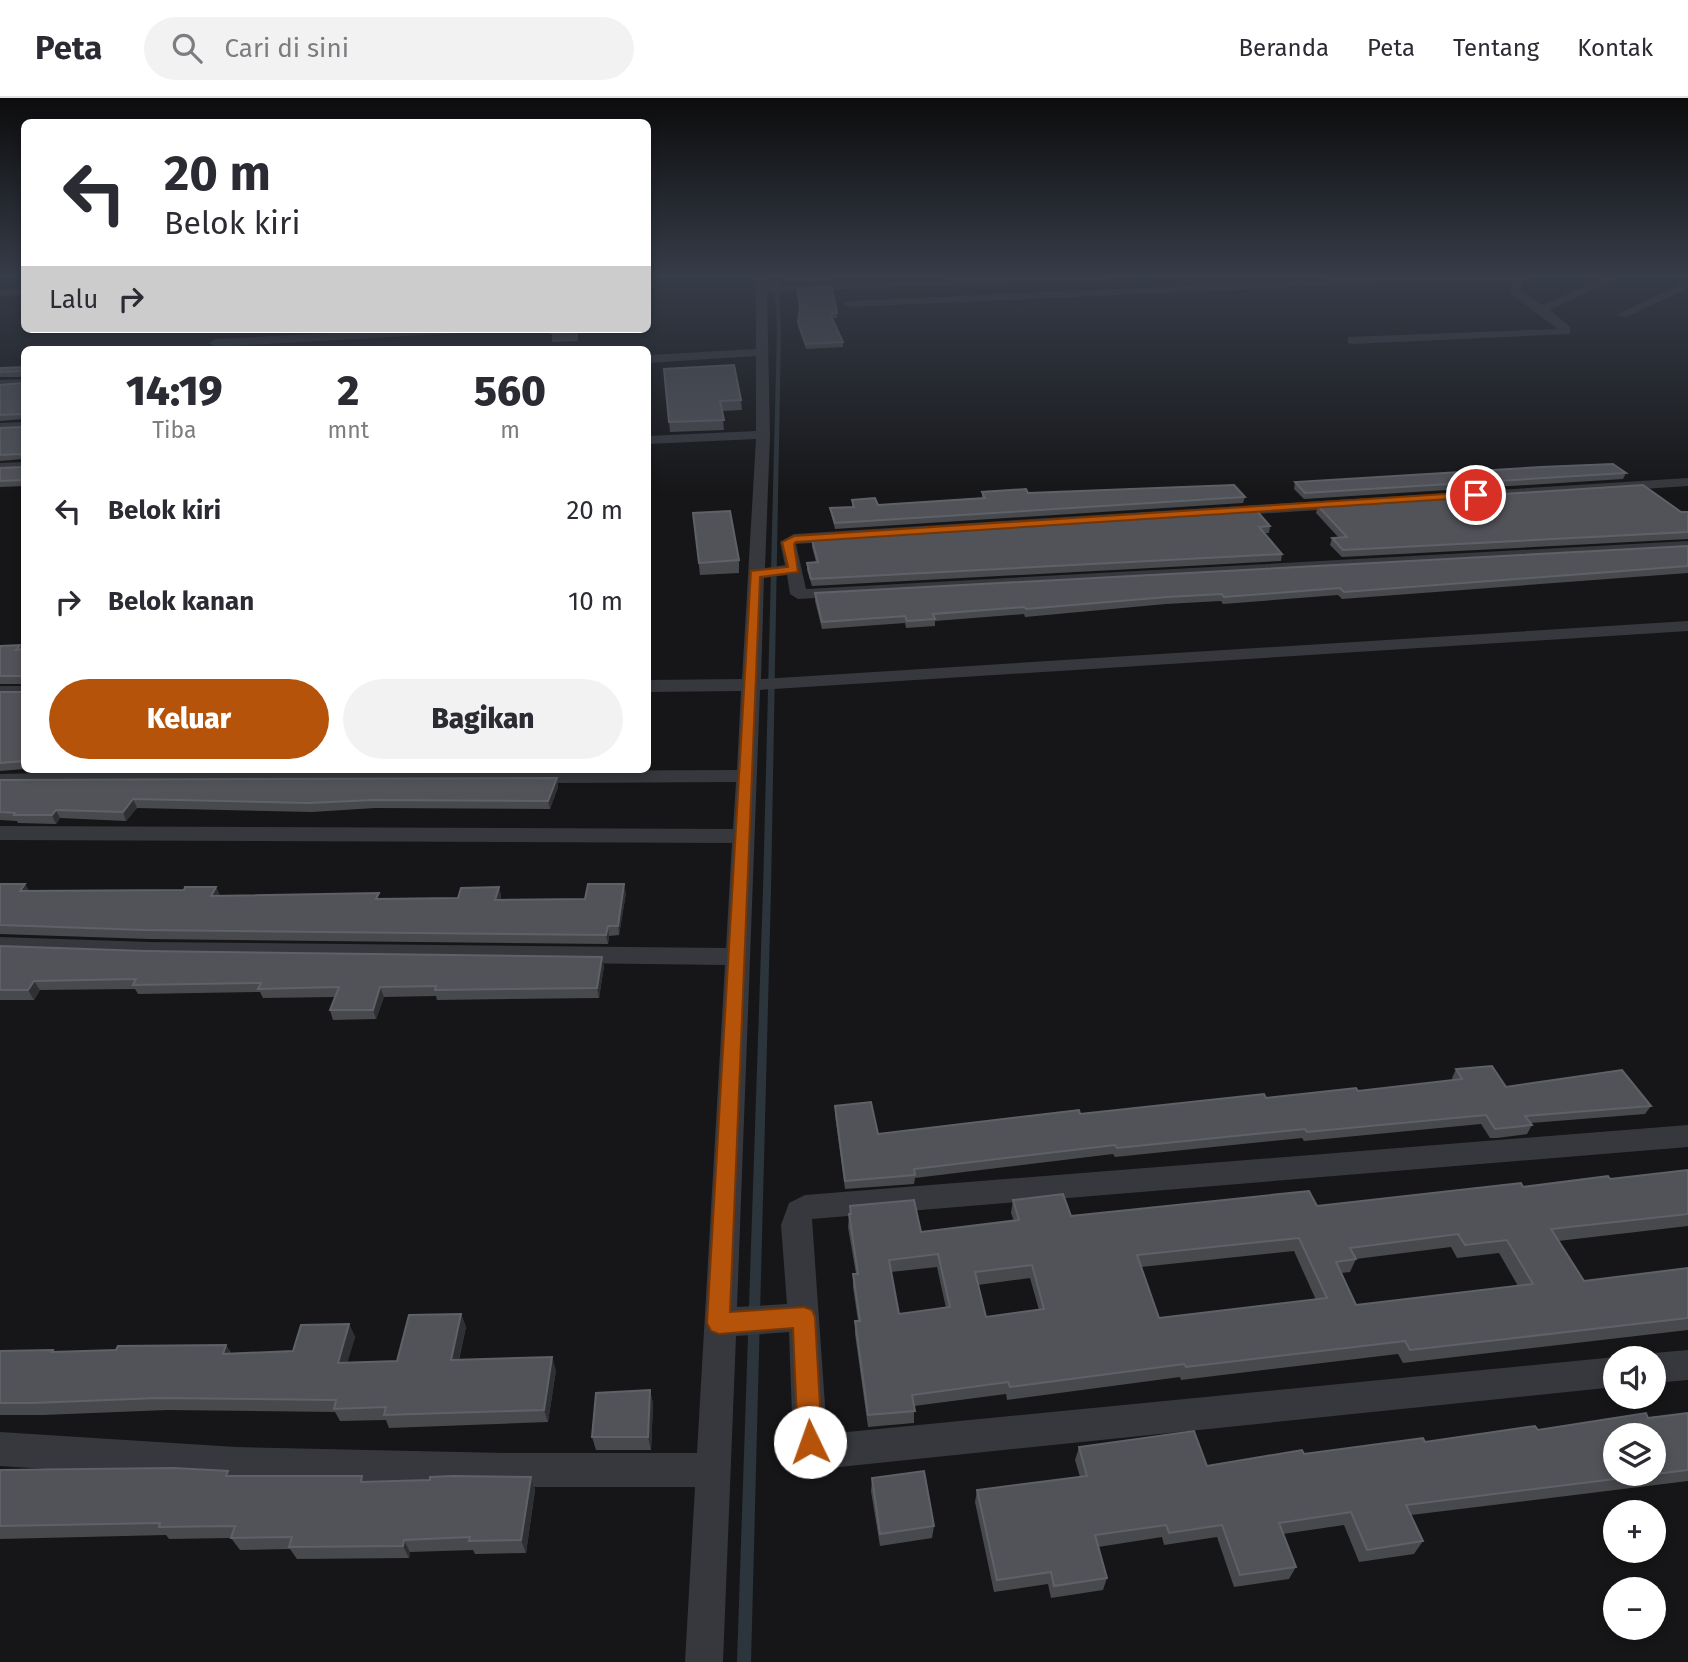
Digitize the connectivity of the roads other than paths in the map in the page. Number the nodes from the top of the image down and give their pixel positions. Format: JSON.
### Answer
{"nodes":[{"id":1,"x":762,"y":348,"type":"edge"},
{"id":2,"x":762,"y":352,"type":"junction"},
{"id":3,"x":651,"y":359,"type":"edge"},
{"id":4,"x":21,"y":383,"type":"edge"},
{"id":5,"x":0,"y":384,"type":"edge"},
{"id":6,"x":21,"y":426,"type":"edge"},
{"id":7,"x":0,"y":427,"type":"edge"},
{"id":8,"x":763,"y":435,"type":"junction"},
{"id":9,"x":651,"y":440,"type":"edge"},
{"id":10,"x":21,"y":466,"type":"edge"},
{"id":11,"x":0,"y":467,"type":"edge"},
{"id":12,"x":1688,"y":482,"type":"edge"},
{"id":13,"x":1688,"y":546,"type":"edge"},
{"id":14,"x":789,"y":570,"type":"junction"},
{"id":15,"x":760,"y":574,"type":"junction"},
{"id":16,"x":1688,"y":626,"type":"edge"},
{"id":17,"x":651,"y":685,"type":"edge"},
{"id":18,"x":749,"y":685,"type":"junction"},
{"id":19,"x":0,"y":692,"type":"edge"},
{"id":20,"x":21,"y":692,"type":"edge"},
{"id":21,"x":50,"y":775,"type":"edge"},
{"id":22,"x":745,"y":776,"type":"junction"},
{"id":23,"x":0,"y":780,"type":"edge"},
{"id":24,"x":0,"y":833,"type":"edge"},
{"id":25,"x":743,"y":836,"type":"junction"},
{"id":26,"x":0,"y":944,"type":"edge"},
{"id":27,"x":737,"y":957,"type":"junction"},
{"id":28,"x":1688,"y":1136,"type":"edge"},
{"id":29,"x":796,"y":1318,"type":"junction"},
{"id":30,"x":728,"y":1323,"type":"junction"},
{"id":31,"x":1688,"y":1365,"type":"edge"},
{"id":32,"x":1666,"y":1367,"type":"edge"},
{"id":33,"x":1603,"y":1373,"type":"edge"},
{"id":34,"x":0,"y":1449,"type":"edge"},
{"id":35,"x":715,"y":1470,"type":"junction"},
{"id":36,"x":704,"y":1662,"type":"edge"}],
"edges":[{"from":1,"to":2,"type":"street"},
{"from":2,"to":3,"type":"street"},
{"from":2,"to":8,"type":"street"},
{"from":4,"to":5,"type":"street"},
{"from":6,"to":7,"type":"street"},
{"from":8,"to":9,"type":"street"},
{"from":8,"to":15,"type":"street"},
{"from":10,"to":11,"type":"street"},
{"from":12,"to":14,"type":"street"},
{"from":13,"to":14,"type":"street"},
{"from":14,"to":15,"type":"street"},
{"from":15,"to":18,"type":"street"},
{"from":16,"to":18,"type":"street"},
{"from":17,"to":18,"type":"street"},
{"from":18,"to":22,"type":"street"},
{"from":19,"to":20,"type":"street"},
{"from":21,"to":22,"type":"street"},
{"from":21,"to":23,"type":"street"},
{"from":22,"to":25,"type":"street"},
{"from":24,"to":25,"type":"street"},
{"from":25,"to":27,"type":"street"},
{"from":26,"to":27,"type":"street"},
{"from":27,"to":30,"type":"street"},
{"from":28,"to":29,"type":"street"},
{"from":29,"to":30,"type":"street"},
{"from":29,"to":33,"type":"street"},
{"from":30,"to":35,"type":"street"},
{"from":31,"to":32,"type":"street"},
{"from":34,"to":35,"type":"street"},
{"from":35,"to":36,"type":"street"}]}
